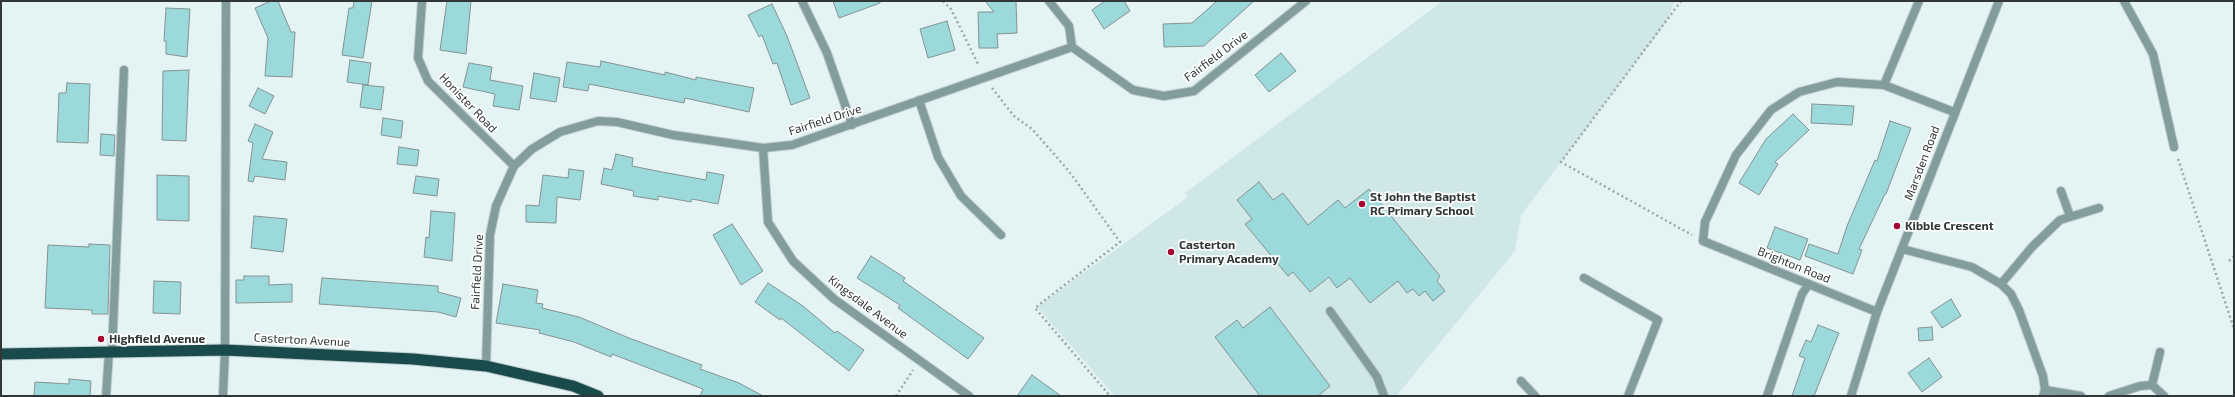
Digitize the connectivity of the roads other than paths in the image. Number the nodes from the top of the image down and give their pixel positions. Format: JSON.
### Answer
{"nodes":[{"id":1,"x":226,"y":1,"type":"edge"},
{"id":2,"x":422,"y":1,"type":"edge"},
{"id":3,"x":802,"y":1,"type":"edge"},
{"id":4,"x":1049,"y":1,"type":"edge"},
{"id":5,"x":1306,"y":1,"type":"edge"},
{"id":6,"x":1918,"y":1,"type":"edge"},
{"id":7,"x":2124,"y":1,"type":"edge"},
{"id":8,"x":1998,"y":5,"type":"edge"},
{"id":9,"x":1072,"y":47,"type":"junction"},
{"id":10,"x":124,"y":70,"type":"dead end"},
{"id":11,"x":1884,"y":86,"type":"junction"},
{"id":12,"x":919,"y":100,"type":"junction"},
{"id":13,"x":1954,"y":112,"type":"junction"},
{"id":14,"x":852,"y":125,"type":"junction"},
{"id":15,"x":2174,"y":147,"type":"road end"},
{"id":16,"x":763,"y":148,"type":"junction"},
{"id":17,"x":514,"y":166,"type":"junction"},
{"id":18,"x":2061,"y":190,"type":"dead end"},
{"id":19,"x":2099,"y":208,"type":"dead end"},
{"id":20,"x":2070,"y":216,"type":"junction"},
{"id":21,"x":1001,"y":235,"type":"dead end"},
{"id":22,"x":1902,"y":249,"type":"junction"},
{"id":23,"x":1584,"y":278,"type":"dead end"},
{"id":24,"x":1809,"y":284,"type":"junction"},
{"id":25,"x":2001,"y":284,"type":"junction"},
{"id":26,"x":1330,"y":311,"type":"dead end"},
{"id":27,"x":1877,"y":312,"type":"junction"},
{"id":28,"x":225,"y":350,"type":"junction"},
{"id":29,"x":111,"y":352,"type":"junction"},
{"id":30,"x":2160,"y":352,"type":"dead end"},
{"id":31,"x":1,"y":354,"type":"edge"},
{"id":32,"x":486,"y":366,"type":"junction"},
{"id":33,"x":1521,"y":381,"type":"dead end"},
{"id":34,"x":2152,"y":385,"type":"junction"},
{"id":35,"x":2044,"y":393,"type":"edge"},
{"id":36,"x":106,"y":396,"type":"edge"},
{"id":37,"x":223,"y":396,"type":"edge"},
{"id":38,"x":598,"y":396,"type":"edge"},
{"id":39,"x":969,"y":396,"type":"edge"},
{"id":40,"x":1384,"y":396,"type":"edge"},
{"id":41,"x":1535,"y":396,"type":"edge"},
{"id":42,"x":1628,"y":396,"type":"edge"},
{"id":43,"x":1767,"y":396,"type":"edge"},
{"id":44,"x":1851,"y":396,"type":"edge"},
{"id":45,"x":2081,"y":396,"type":"edge"},
{"id":46,"x":2109,"y":396,"type":"edge"},
{"id":47,"x":2164,"y":396,"type":"edge"}],
"edges":[{"from":1,"to":28,"type":"street"},
{"from":2,"to":17,"type":"street","name":"Honister Road"},
{"from":3,"to":14,"type":"street"},
{"from":4,"to":9,"type":"street"},
{"from":5,"to":9,"type":"street","name":"Fairfield Drive"},
{"from":6,"to":11,"type":"street"},
{"from":7,"to":15,"type":"street"},
{"from":8,"to":13,"type":"street","name":"Marsden Road"},
{"from":9,"to":12,"type":"street","name":"Fairfield Drive"},
{"from":10,"to":29,"type":"street"},
{"from":11,"to":13,"type":"street"},
{"from":11,"to":24,"type":"street","name":"Brighton Road"},
{"from":12,"to":14,"type":"street","name":"Fairfield Drive"},
{"from":12,"to":21,"type":"street"},
{"from":13,"to":22,"type":"street","name":"Marsden Road"},
{"from":14,"to":16,"type":"street","name":"Fairfield Drive"},
{"from":16,"to":17,"type":"street","name":"Fairfield Drive"},
{"from":16,"to":39,"type":"street","name":"Kingsdale Avenue"},
{"from":17,"to":32,"type":"street","name":"Fairfield Drive"},
{"from":18,"to":20,"type":"street"},
{"from":19,"to":20,"type":"street"},
{"from":20,"to":25,"type":"street"},
{"from":22,"to":25,"type":"street"},
{"from":22,"to":27,"type":"street","name":"Marsden Road"},
{"from":23,"to":42,"type":"street"},
{"from":24,"to":27,"type":"street","name":"Brighton Road"},
{"from":24,"to":43,"type":"street"},
{"from":25,"to":35,"type":"street"},
{"from":26,"to":40,"type":"street"},
{"from":27,"to":44,"type":"street","name":"Marsden Road"},
{"from":28,"to":29,"type":"highway","name":"Casterton Avenue"},
{"from":28,"to":32,"type":"highway","name":"Casterton Avenue"},
{"from":28,"to":37,"type":"street"},
{"from":29,"to":31,"type":"highway","name":"Casterton Avenue"},
{"from":29,"to":36,"type":"street"},
{"from":30,"to":34,"type":"street"},
{"from":32,"to":38,"type":"highway","name":"Casterton Avenue"},
{"from":33,"to":41,"type":"street"},
{"from":34,"to":46,"type":"street"},
{"from":34,"to":47,"type":"street"},
{"from":35,"to":45,"type":"street"}]}
